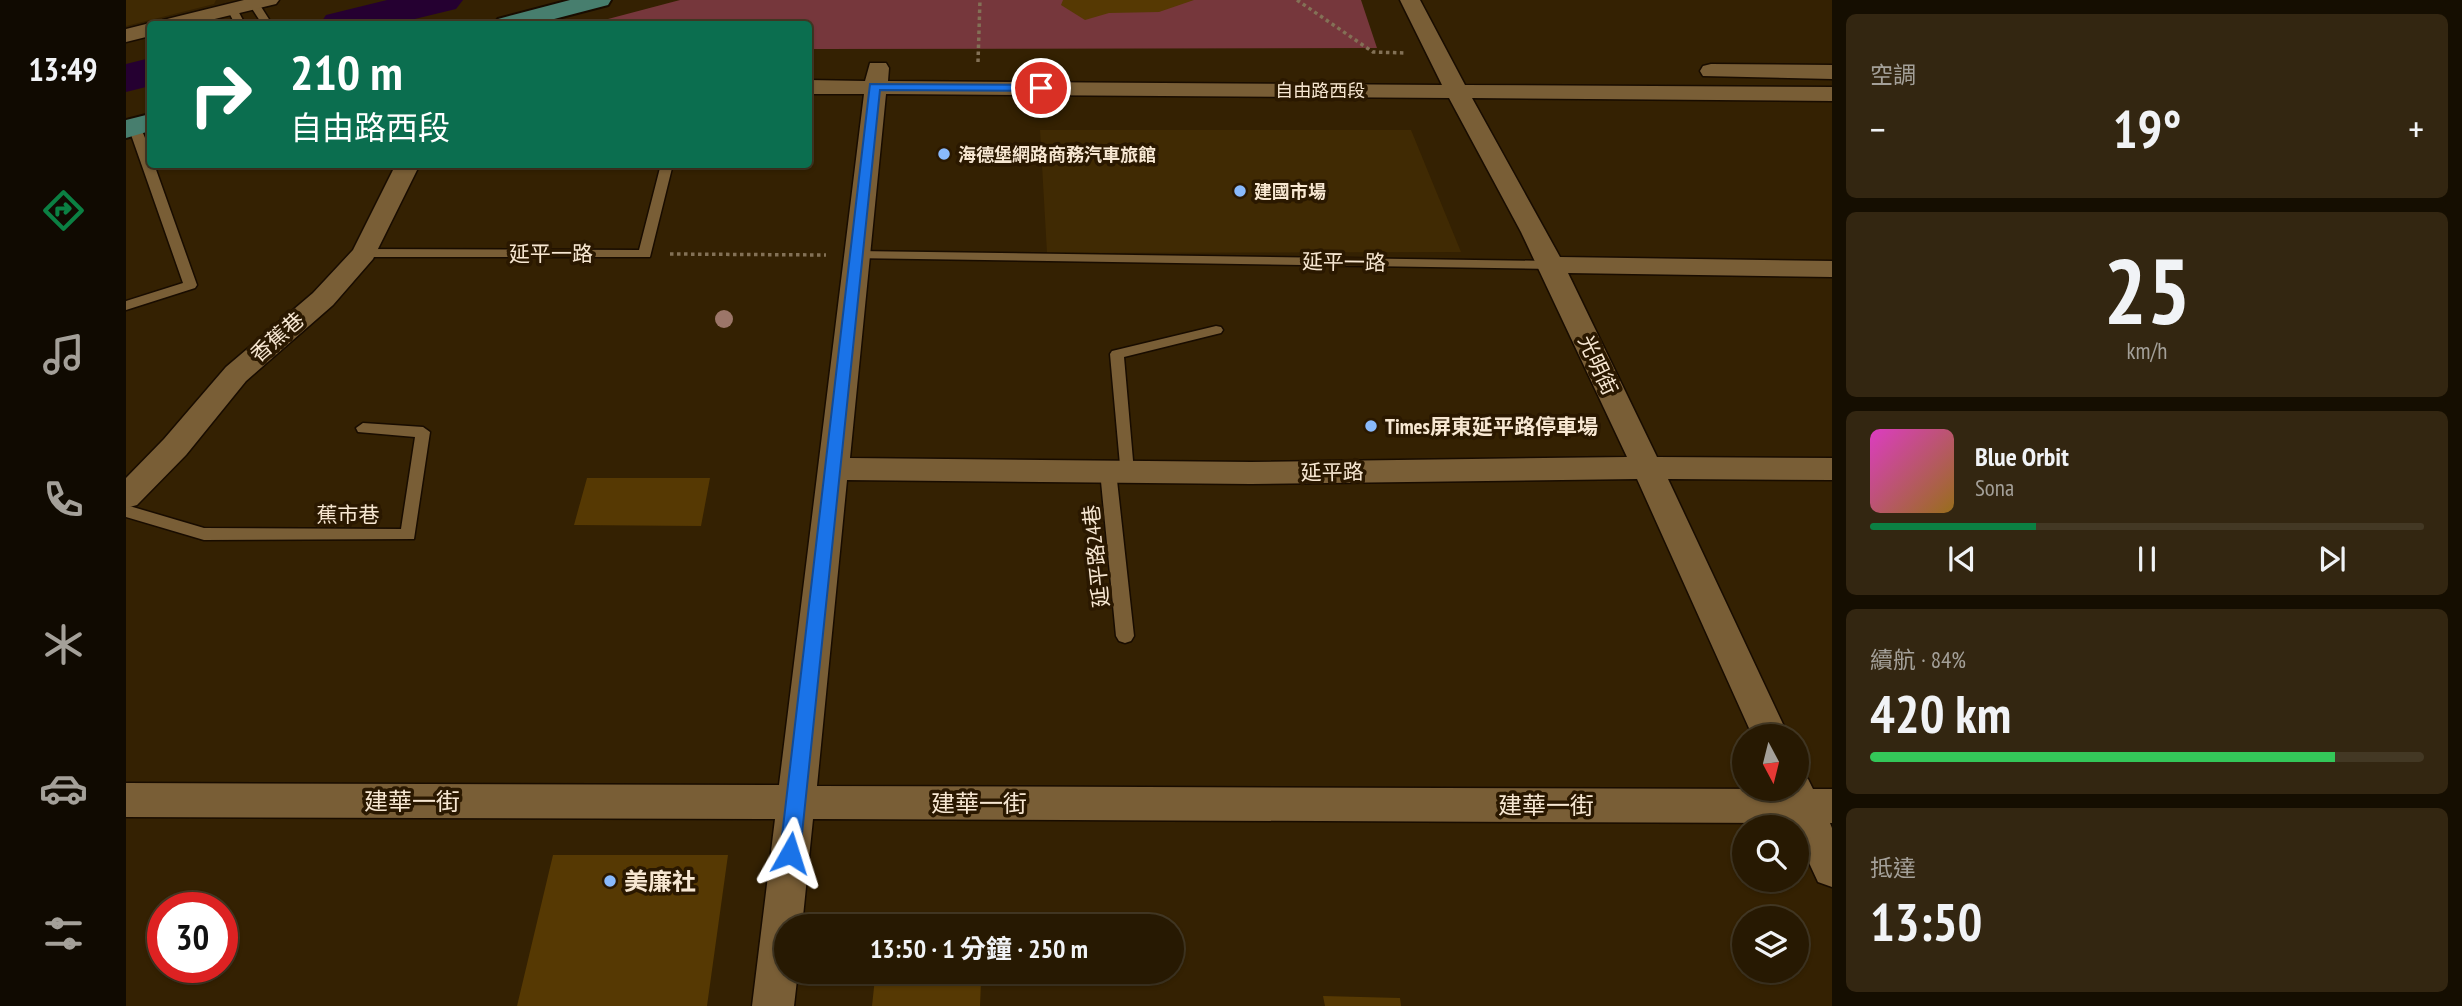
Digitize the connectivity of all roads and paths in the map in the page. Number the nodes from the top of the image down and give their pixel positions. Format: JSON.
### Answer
{"nodes":[{"id":1,"x":599,"y":0,"type":"edge"},
{"id":2,"x":980,"y":0,"type":"edge"},
{"id":3,"x":1297,"y":0,"type":"edge"},
{"id":4,"x":1410,"y":0,"type":"edge"},
{"id":5,"x":260,"y":1,"type":"edge"},
{"id":6,"x":236,"y":17,"type":"edge"},
{"id":7,"x":198,"y":21,"type":"edge"},
{"id":8,"x":266,"y":21,"type":"edge"},
{"id":9,"x":518,"y":21,"type":"edge"},
{"id":10,"x":147,"y":30,"type":"edge"},
{"id":11,"x":126,"y":36,"type":"edge"},
{"id":12,"x":978,"y":67,"type":"joint"},
{"id":13,"x":1047,"y":67,"type":"dead end"},
{"id":14,"x":1074,"y":67,"type":"dead end"},
{"id":15,"x":812,"y":68,"type":"edge"},
{"id":16,"x":1198,"y":68,"type":"dead end"},
{"id":17,"x":1266,"y":69,"type":"dead end"},
{"id":18,"x":1376,"y":69,"type":"dead end"},
{"id":19,"x":1453,"y":71,"type":"junction"},
{"id":20,"x":1694,"y":71,"type":"dead end"},
{"id":21,"x":1832,"y":72,"type":"edge"},
{"id":22,"x":876,"y":76,"type":"junction"},
{"id":23,"x":812,"y":86,"type":"edge"},
{"id":24,"x":1832,"y":94,"type":"edge"},
{"id":25,"x":137,"y":126,"type":"edge"},
{"id":26,"x":147,"y":156,"type":"edge"},
{"id":27,"x":151,"y":168,"type":"edge"},
{"id":28,"x":406,"y":168,"type":"edge"},
{"id":29,"x":666,"y":168,"type":"edge"},
{"id":30,"x":364,"y":253,"type":"junction"},
{"id":31,"x":645,"y":254,"type":"junction"},
{"id":32,"x":856,"y":255,"type":"junction"},
{"id":33,"x":1550,"y":265,"type":"junction"},
{"id":34,"x":1832,"y":269,"type":"edge"},
{"id":35,"x":126,"y":306,"type":"edge"},
{"id":36,"x":1216,"y":330,"type":"dead end"},
{"id":37,"x":363,"y":428,"type":"dead end"},
{"id":38,"x":1647,"y":468,"type":"junction"},
{"id":39,"x":832,"y":469,"type":"junction"},
{"id":40,"x":1832,"y":470,"type":"edge"},
{"id":41,"x":1117,"y":472,"type":"junction"},
{"id":42,"x":126,"y":497,"type":"edge"},
{"id":43,"x":126,"y":511,"type":"edge"},
{"id":44,"x":1125,"y":636,"type":"dead end"},
{"id":45,"x":1765,"y":724,"type":"edge"},
{"id":46,"x":126,"y":800,"type":"edge"},
{"id":47,"x":1732,"y":800,"type":"edge"},
{"id":48,"x":1810,"y":800,"type":"edge"},
{"id":49,"x":795,"y":803,"type":"junction"},
{"id":50,"x":1832,"y":870,"type":"edge"},
{"id":51,"x":773,"y":1006,"type":"edge"}],
"edges":[{"from":1,"to":9,"type":"main road"},
{"from":2,"to":12,"type":"path"},
{"from":3,"to":19,"type":"path"},
{"from":4,"to":19,"type":"street","name":"光明街"},
{"from":5,"to":6,"type":"street"},
{"from":5,"to":8,"type":"lane"},
{"from":6,"to":7,"type":"street"},
{"from":10,"to":11,"type":"street"},
{"from":12,"to":22,"type":"street","name":"自由路西段"},
{"from":13,"to":14,"type":"street"},
{"from":15,"to":22,"type":"street","name":"自由路西段"},
{"from":16,"to":17,"type":"street","name":"自由路西段"},
{"from":18,"to":19,"type":"street","name":"自由路西段"},
{"from":19,"to":22,"type":"street","name":"自由路西段"},
{"from":19,"to":24,"type":"street","name":"自由路西段"},
{"from":19,"to":33,"type":"street","name":"光明街"},
{"from":20,"to":21,"type":"street"},
{"from":22,"to":23,"type":"street","name":"自由路西段"},
{"from":22,"to":32,"type":"street"},
{"from":25,"to":26,"type":"lane"},
{"from":27,"to":35,"type":"lane"},
{"from":28,"to":30,"type":"street","name":"香蕉巷"},
{"from":29,"to":31,"type":"lane"},
{"from":30,"to":31,"type":"lane","name":"延平一路"},
{"from":30,"to":42,"type":"street","name":"香蕉巷"},
{"from":31,"to":32,"type":"path"},
{"from":32,"to":33,"type":"lane","name":"延平一路"},
{"from":32,"to":39,"type":"street"},
{"from":33,"to":34,"type":"street","name":"延平一路"},
{"from":33,"to":38,"type":"street","name":"光明街"},
{"from":36,"to":41,"type":"lane","name":"延平路24巷"},
{"from":37,"to":43,"type":"lane","name":"蕉市巷"},
{"from":38,"to":40,"type":"street","name":"延平路"},
{"from":38,"to":41,"type":"street","name":"延平路"},
{"from":38,"to":45,"type":"street","name":"光明街"},
{"from":39,"to":41,"type":"street","name":"延平路"},
{"from":39,"to":49,"type":"street"},
{"from":41,"to":44,"type":"lane","name":"延平路24巷"},
{"from":46,"to":49,"type":"street","name":"建華一街"},
{"from":47,"to":49,"type":"street","name":"建華一街"},
{"from":48,"to":50,"type":"street"},
{"from":49,"to":51,"type":"street"}]}
